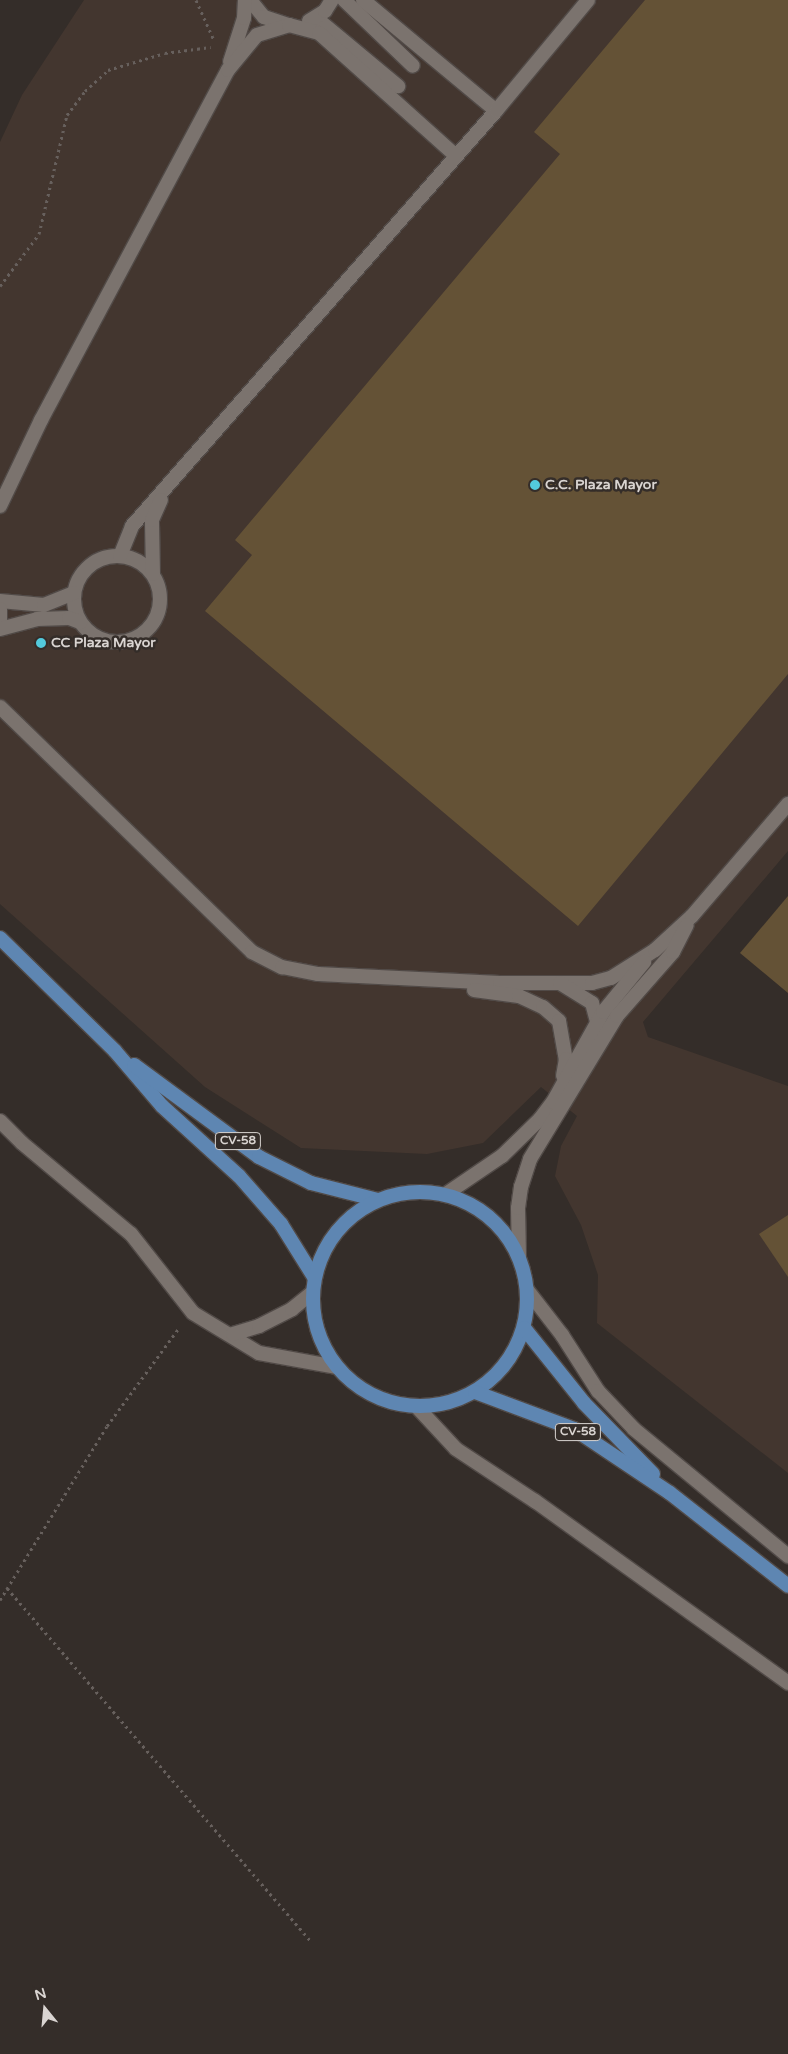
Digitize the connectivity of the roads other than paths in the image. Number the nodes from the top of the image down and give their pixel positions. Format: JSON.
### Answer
{"nodes":[{"id":1,"x":245,"y":0,"type":"edge"},
{"id":2,"x":250,"y":0,"type":"edge"},
{"id":3,"x":332,"y":0,"type":"edge"},
{"id":4,"x":344,"y":0,"type":"edge"},
{"id":5,"x":363,"y":0,"type":"edge"},
{"id":6,"x":588,"y":0,"type":"edge"},
{"id":7,"x":316,"y":18,"type":"junction"},
{"id":8,"x":289,"y":25,"type":"junction"},
{"id":9,"x":413,"y":66,"type":"dead end"},
{"id":10,"x":228,"y":70,"type":"junction"},
{"id":11,"x":398,"y":86,"type":"dead end"},
{"id":12,"x":496,"y":111,"type":"junction"},
{"id":13,"x":456,"y":156,"type":"junction"},
{"id":14,"x":22,"y":458,"type":"junction"},
{"id":15,"x":166,"y":488,"type":"junction"},
{"id":16,"x":0,"y":492,"type":"edge"},
{"id":17,"x":0,"y":506,"type":"edge"},
{"id":18,"x":120,"y":556,"type":"junction"},
{"id":19,"x":153,"y":574,"type":"junction"},
{"id":20,"x":74,"y":593,"type":"junction"},
{"id":21,"x":0,"y":601,"type":"edge"},
{"id":22,"x":0,"y":609,"type":"edge"},
{"id":23,"x":80,"y":622,"type":"junction"},
{"id":24,"x":0,"y":625,"type":"edge"},
{"id":25,"x":0,"y":629,"type":"edge"},
{"id":26,"x":0,"y":707,"type":"edge"},
{"id":27,"x":788,"y":804,"type":"edge"},
{"id":28,"x":692,"y":916,"type":"junction"},
{"id":29,"x":0,"y":938,"type":"edge"},
{"id":30,"x":654,"y":950,"type":"junction"},
{"id":31,"x":427,"y":982,"type":"junction"},
{"id":32,"x":559,"y":983,"type":"junction"},
{"id":33,"x":597,"y":1022,"type":"junction"},
{"id":34,"x":602,"y":1041,"type":"junction"},
{"id":35,"x":115,"y":1051,"type":"junction"},
{"id":36,"x":561,"y":1084,"type":"junction"},
{"id":37,"x":0,"y":1121,"type":"edge"},
{"id":38,"x":446,"y":1194,"type":"junction"},
{"id":39,"x":378,"y":1200,"type":"junction"},
{"id":40,"x":519,"y":1256,"type":"junction"},
{"id":41,"x":314,"y":1277,"type":"junction"},
{"id":42,"x":528,"y":1291,"type":"junction"},
{"id":43,"x":312,"y":1293,"type":"junction"},
{"id":44,"x":524,"y":1328,"type":"junction"},
{"id":45,"x":233,"y":1334,"type":"junction"},
{"id":46,"x":336,"y":1367,"type":"junction"},
{"id":47,"x":475,"y":1392,"type":"junction"},
{"id":48,"x":417,"y":1407,"type":"junction"},
{"id":49,"x":670,"y":1493,"type":"junction"},
{"id":50,"x":788,"y":1556,"type":"edge"},
{"id":51,"x":788,"y":1586,"type":"edge"},
{"id":52,"x":788,"y":1683,"type":"edge"}],
"edges":[{"from":1,"to":10,"type":"street"},
{"from":2,"to":8,"type":"street"},
{"from":3,"to":7,"type":"street"},
{"from":4,"to":9,"type":"street"},
{"from":5,"to":12,"type":"street"},
{"from":6,"to":12,"type":"street"},
{"from":7,"to":8,"type":"street"},
{"from":7,"to":11,"type":"street"},
{"from":8,"to":10,"type":"street"},
{"from":8,"to":13,"type":"street"},
{"from":10,"to":14,"type":"street"},
{"from":12,"to":13,"type":"street"},
{"from":13,"to":15,"type":"street"},
{"from":14,"to":16,"type":"street"},
{"from":14,"to":17,"type":"street"},
{"from":15,"to":18,"type":"street"},
{"from":15,"to":19,"type":"street"},
{"from":18,"to":19,"type":"street"},
{"from":18,"to":20,"type":"street"},
{"from":19,"to":23,"type":"street"},
{"from":20,"to":21,"type":"street"},
{"from":20,"to":23,"type":"street"},
{"from":22,"to":24,"type":"street"},
{"from":23,"to":25,"type":"street"},
{"from":26,"to":31,"type":"street"},
{"from":27,"to":28,"type":"street"},
{"from":28,"to":30,"type":"street"},
{"from":28,"to":34,"type":"street"},
{"from":29,"to":35,"type":"main road","number":"CV-58"},
{"from":30,"to":32,"type":"street"},
{"from":30,"to":33,"type":"street"},
{"from":31,"to":32,"type":"street"},
{"from":31,"to":36,"type":"street"},
{"from":32,"to":33,"type":"street"},
{"from":33,"to":34,"type":"street"},
{"from":33,"to":36,"type":"street"},
{"from":34,"to":40,"type":"street"},
{"from":35,"to":39,"type":"main road","number":"CV-58"},
{"from":35,"to":41,"type":"main road","number":"CV-58"},
{"from":36,"to":38,"type":"street"},
{"from":37,"to":45,"type":"street"},
{"from":38,"to":39,"type":"main road","number":"CV-58"},
{"from":38,"to":40,"type":"main road","number":"CV-58"},
{"from":39,"to":41,"type":"main road","number":"CV-58"},
{"from":40,"to":42,"type":"main road","number":"CV-58"},
{"from":41,"to":43,"type":"main road","number":"CV-58"},
{"from":42,"to":44,"type":"main road","number":"CV-58"},
{"from":42,"to":50,"type":"street"},
{"from":43,"to":45,"type":"street"},
{"from":43,"to":46,"type":"main road","number":"CV-58"},
{"from":44,"to":47,"type":"main road","number":"CV-58"},
{"from":44,"to":49,"type":"main road","number":"CV-58"},
{"from":45,"to":46,"type":"street"},
{"from":46,"to":48,"type":"main road","number":"CV-58"},
{"from":47,"to":48,"type":"main road","number":"CV-58"},
{"from":47,"to":49,"type":"main road","number":"CV-58"},
{"from":48,"to":52,"type":"street"},
{"from":49,"to":51,"type":"main road","number":"CV-58"}]}
